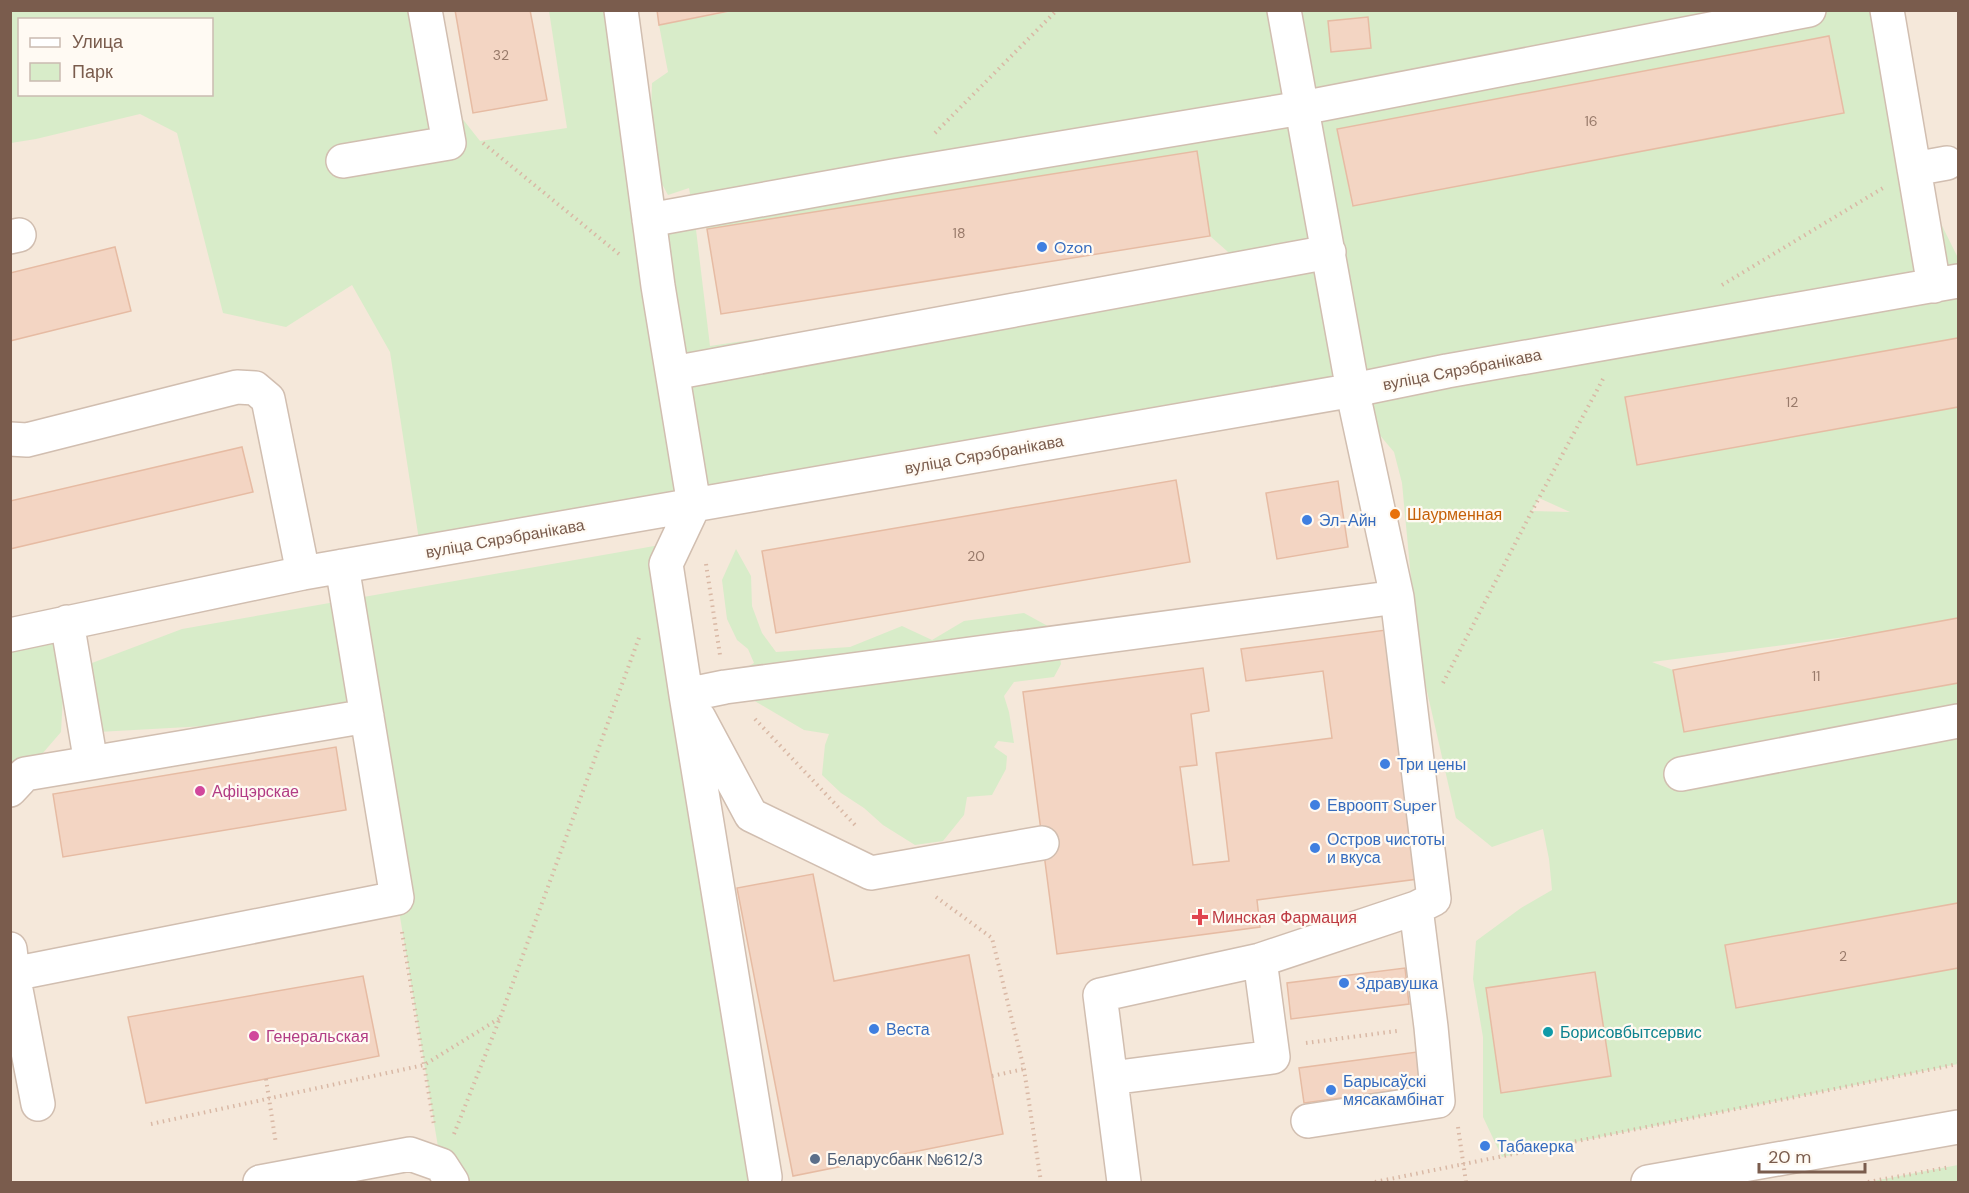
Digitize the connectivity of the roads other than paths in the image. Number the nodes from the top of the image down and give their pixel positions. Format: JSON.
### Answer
{"nodes":[{"id":1,"x":425,"y":10,"type":"edge"},
{"id":2,"x":621,"y":10,"type":"edge"},
{"id":3,"x":1284,"y":10,"type":"edge"},
{"id":4,"x":1809,"y":10,"type":"edge"},
{"id":5,"x":1887,"y":10,"type":"edge"},
{"id":6,"x":1302,"y":108,"type":"junction"},
{"id":7,"x":343,"y":161,"type":"dead end"},
{"id":8,"x":1947,"y":163,"type":"dead end"},
{"id":9,"x":1914,"y":169,"type":"junction"},
{"id":10,"x":649,"y":220,"type":"junction"},
{"id":11,"x":1329,"y":252,"type":"junction"},
{"id":12,"x":1946,"y":284,"type":"edge"},
{"id":13,"x":673,"y":374,"type":"junction"},
{"id":14,"x":1354,"y":390,"type":"junction"},
{"id":15,"x":10,"y":439,"type":"edge"},
{"id":16,"x":694,"y":505,"type":"junction"},
{"id":17,"x":342,"y":566,"type":"junction"},
{"id":18,"x":303,"y":573,"type":"junction"},
{"id":19,"x":1397,"y":597,"type":"junction"},
{"id":20,"x":67,"y":622,"type":"junction"},
{"id":21,"x":10,"y":635,"type":"edge"},
{"id":22,"x":686,"y":695,"type":"junction"},
{"id":23,"x":367,"y":716,"type":"junction"},
{"id":24,"x":1959,"y":721,"type":"edge"},
{"id":25,"x":91,"y":763,"type":"junction"},
{"id":26,"x":1681,"y":774,"type":"dead end"},
{"id":27,"x":10,"y":790,"type":"edge"},
{"id":28,"x":1042,"y":843,"type":"dead end"},
{"id":29,"x":1416,"y":908,"type":"junction"},
{"id":30,"x":1260,"y":960,"type":"junction"},
{"id":31,"x":12,"y":962,"type":"edge"},
{"id":32,"x":1111,"y":1078,"type":"junction"},
{"id":33,"x":38,"y":1104,"type":"dead end"},
{"id":34,"x":1308,"y":1121,"type":"dead end"},
{"id":35,"x":1959,"y":1127,"type":"edge"},
{"id":36,"x":447,"y":1174,"type":"edge"},
{"id":37,"x":765,"y":1177,"type":"dead end"},
{"id":38,"x":271,"y":1180,"type":"edge"},
{"id":39,"x":1124,"y":1182,"type":"edge"},
{"id":40,"x":1648,"y":1182,"type":"edge"}],
"edges":[{"from":1,"to":7,"type":"street"},
{"from":2,"to":10,"type":"street"},
{"from":3,"to":6,"type":"street"},
{"from":4,"to":6,"type":"street"},
{"from":5,"to":9,"type":"street"},
{"from":6,"to":10,"type":"street"},
{"from":6,"to":11,"type":"street"},
{"from":8,"to":9,"type":"street"},
{"from":9,"to":12,"type":"street"},
{"from":10,"to":13,"type":"street"},
{"from":11,"to":13,"type":"street"},
{"from":11,"to":14,"type":"street"},
{"from":12,"to":14,"type":"street","name":"вуліца Сярэбранікава"},
{"from":13,"to":16,"type":"street"},
{"from":14,"to":16,"type":"street","name":"вуліца Сярэбранікава"},
{"from":14,"to":19,"type":"street"},
{"from":15,"to":18,"type":"street"},
{"from":16,"to":17,"type":"street","name":"вуліца Сярэбранікава"},
{"from":16,"to":22,"type":"street"},
{"from":17,"to":18,"type":"street","name":"вуліца Сярэбранікава"},
{"from":17,"to":23,"type":"street"},
{"from":18,"to":20,"type":"street","name":"вуліца Сярэбранікава"},
{"from":19,"to":22,"type":"street"},
{"from":19,"to":29,"type":"street"},
{"from":20,"to":21,"type":"street","name":"вуліца Сярэбранікава"},
{"from":20,"to":25,"type":"street"},
{"from":22,"to":28,"type":"street"},
{"from":22,"to":37,"type":"street"},
{"from":23,"to":25,"type":"street"},
{"from":23,"to":31,"type":"street"},
{"from":24,"to":26,"type":"street"},
{"from":25,"to":27,"type":"street"},
{"from":29,"to":30,"type":"street"},
{"from":29,"to":34,"type":"street"},
{"from":30,"to":32,"type":"street"},
{"from":30,"to":32,"type":"street"},
{"from":31,"to":33,"type":"street"},
{"from":32,"to":39,"type":"street"},
{"from":35,"to":40,"type":"street"},
{"from":36,"to":38,"type":"street"}]}
